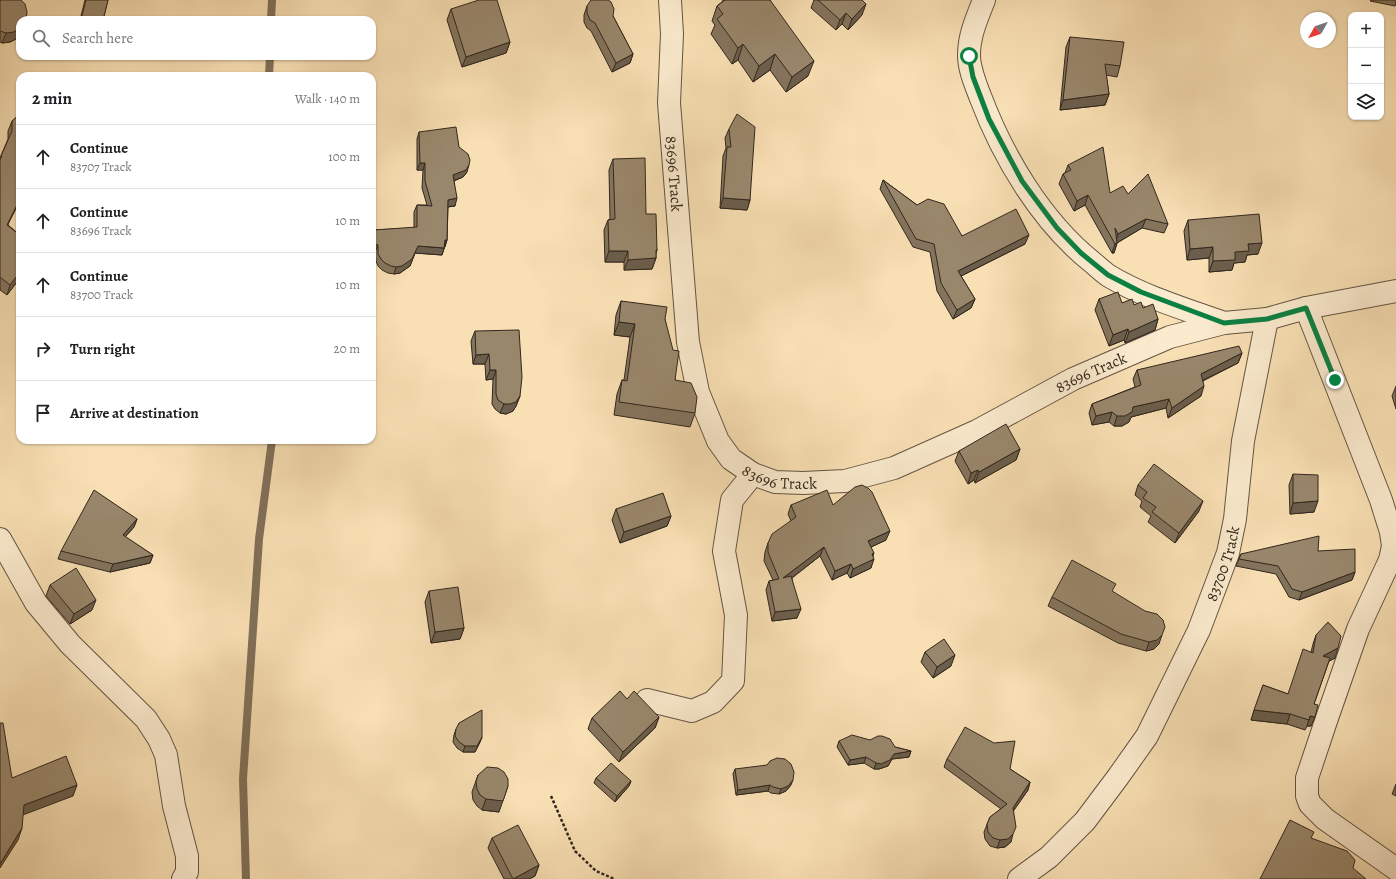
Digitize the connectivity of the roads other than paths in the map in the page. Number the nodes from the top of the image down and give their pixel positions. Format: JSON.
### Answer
{"nodes":[{"id":1,"x":670,"y":0,"type":"edge"},
{"id":2,"x":984,"y":0,"type":"edge"},
{"id":3,"x":1396,"y":291,"type":"edge"},
{"id":4,"x":1306,"y":308,"type":"junction"},
{"id":5,"x":1267,"y":319,"type":"junction"},
{"id":6,"x":1224,"y":323,"type":"junction"},
{"id":7,"x":753,"y":474,"type":"junction"},
{"id":8,"x":0,"y":539,"type":"edge"},
{"id":9,"x":647,"y":700,"type":"dead end"},
{"id":10,"x":1396,"y":869,"type":"edge"},
{"id":11,"x":183,"y":879,"type":"edge"},
{"id":12,"x":1019,"y":879,"type":"edge"}],
"edges":[{"from":1,"to":7,"type":"street","name":"83696 Track"},
{"from":2,"to":6,"type":"street"},
{"from":3,"to":4,"type":"street"},
{"from":4,"to":5,"type":"street"},
{"from":4,"to":10,"type":"street"},
{"from":5,"to":6,"type":"street","name":"83696 Track"},
{"from":5,"to":12,"type":"street","name":"83700 Track"},
{"from":6,"to":7,"type":"street","name":"83696 Track"},
{"from":7,"to":9,"type":"street"},
{"from":8,"to":11,"type":"street"}]}
